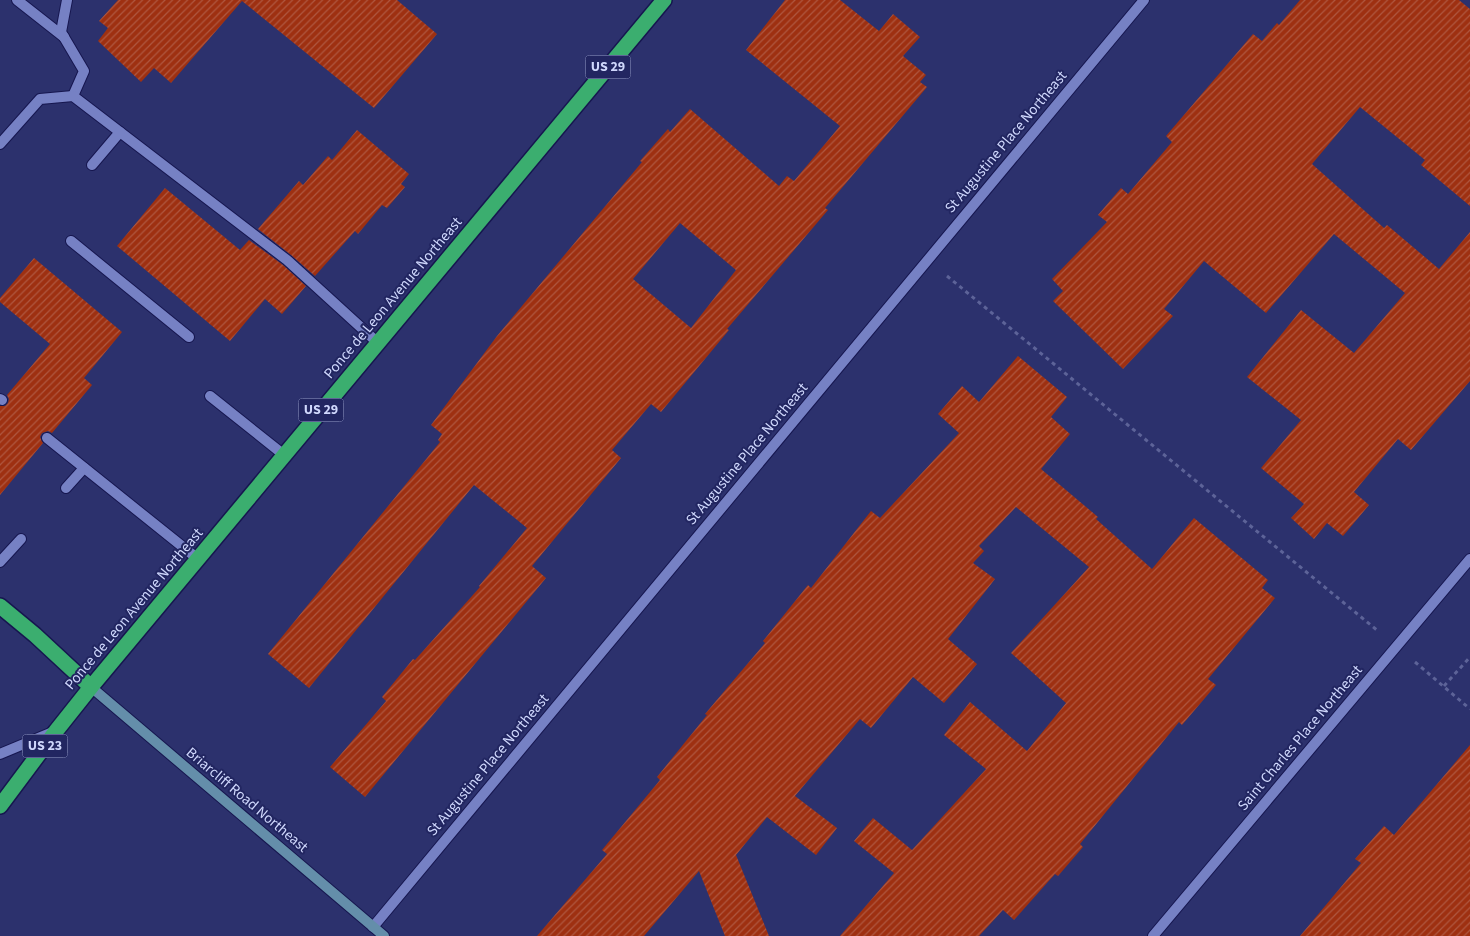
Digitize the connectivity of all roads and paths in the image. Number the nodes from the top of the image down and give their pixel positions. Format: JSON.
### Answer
{"nodes":[{"id":1,"x":17,"y":0,"type":"edge"},
{"id":2,"x":66,"y":0,"type":"edge"},
{"id":3,"x":664,"y":0,"type":"edge"},
{"id":4,"x":1144,"y":0,"type":"edge"},
{"id":5,"x":64,"y":37,"type":"junction"},
{"id":6,"x":73,"y":96,"type":"junction"},
{"id":7,"x":120,"y":132,"type":"junction"},
{"id":8,"x":0,"y":144,"type":"edge"},
{"id":9,"x":92,"y":164,"type":"dead end"},
{"id":10,"x":71,"y":241,"type":"dead end"},
{"id":11,"x":928,"y":260,"type":"junction"},
{"id":12,"x":189,"y":337,"type":"dead end"},
{"id":13,"x":378,"y":343,"type":"junction"},
{"id":14,"x":210,"y":396,"type":"dead end"},
{"id":15,"x":47,"y":438,"type":"dead end"},
{"id":16,"x":284,"y":455,"type":"junction"},
{"id":17,"x":84,"y":468,"type":"junction"},
{"id":18,"x":66,"y":488,"type":"dead end"},
{"id":19,"x":21,"y":539,"type":"dead end"},
{"id":20,"x":198,"y":559,"type":"junction"},
{"id":21,"x":1470,"y":559,"type":"edge"},
{"id":22,"x":0,"y":562,"type":"edge"},
{"id":23,"x":0,"y":606,"type":"edge"},
{"id":24,"x":1396,"y":647,"type":"junction"},
{"id":25,"x":1470,"y":657,"type":"edge"},
{"id":26,"x":1443,"y":686,"type":"junction"},
{"id":27,"x":91,"y":687,"type":"junction"},
{"id":28,"x":1470,"y":709,"type":"edge"},
{"id":29,"x":56,"y":730,"type":"junction"},
{"id":30,"x":0,"y":754,"type":"edge"},
{"id":31,"x":0,"y":806,"type":"edge"},
{"id":32,"x":373,"y":927,"type":"junction"},
{"id":33,"x":384,"y":936,"type":"edge"},
{"id":34,"x":1153,"y":936,"type":"edge"}],
"edges":[{"from":1,"to":5,"type":"street"},
{"from":2,"to":5,"type":"street"},
{"from":3,"to":13,"type":"highway","name":"Ponce de Leon Avenue Northeast","number":"US 29"},
{"from":4,"to":11,"type":"street","name":"St Augustine Place Northeast"},
{"from":5,"to":6,"type":"street"},
{"from":6,"to":7,"type":"street"},
{"from":6,"to":8,"type":"street"},
{"from":7,"to":9,"type":"street"},
{"from":7,"to":13,"type":"street"},
{"from":10,"to":12,"type":"street"},
{"from":11,"to":24,"type":"path"},
{"from":11,"to":32,"type":"street","name":"St Augustine Place Northeast"},
{"from":13,"to":16,"type":"highway","name":"Ponce de Leon Avenue Northeast","number":"US 29"},
{"from":14,"to":16,"type":"street"},
{"from":15,"to":17,"type":"street"},
{"from":16,"to":20,"type":"highway","name":"Ponce de Leon Avenue Northeast","number":"US 29"},
{"from":17,"to":18,"type":"street"},
{"from":17,"to":20,"type":"street"},
{"from":19,"to":22,"type":"street"},
{"from":20,"to":27,"type":"highway","name":"Ponce de Leon Avenue Northeast","number":"US 29"},
{"from":21,"to":24,"type":"street","name":"Saint Charles Place Northeast"},
{"from":23,"to":27,"type":"highway"},
{"from":24,"to":26,"type":"path"},
{"from":24,"to":34,"type":"street","name":"Saint Charles Place Northeast"},
{"from":25,"to":26,"type":"path"},
{"from":26,"to":28,"type":"path"},
{"from":27,"to":29,"type":"highway","name":"Ponce de Leon Avenue Northeast","number":"US 23"},
{"from":27,"to":32,"type":"main road","name":"Briarcliff Road Northeast"},
{"from":29,"to":30,"type":"street"},
{"from":29,"to":31,"type":"highway","name":"Ponce de Leon Avenue Northeast","number":"US 23"},
{"from":32,"to":33,"type":"main road","name":"Briarcliff Road Northeast"}]}
